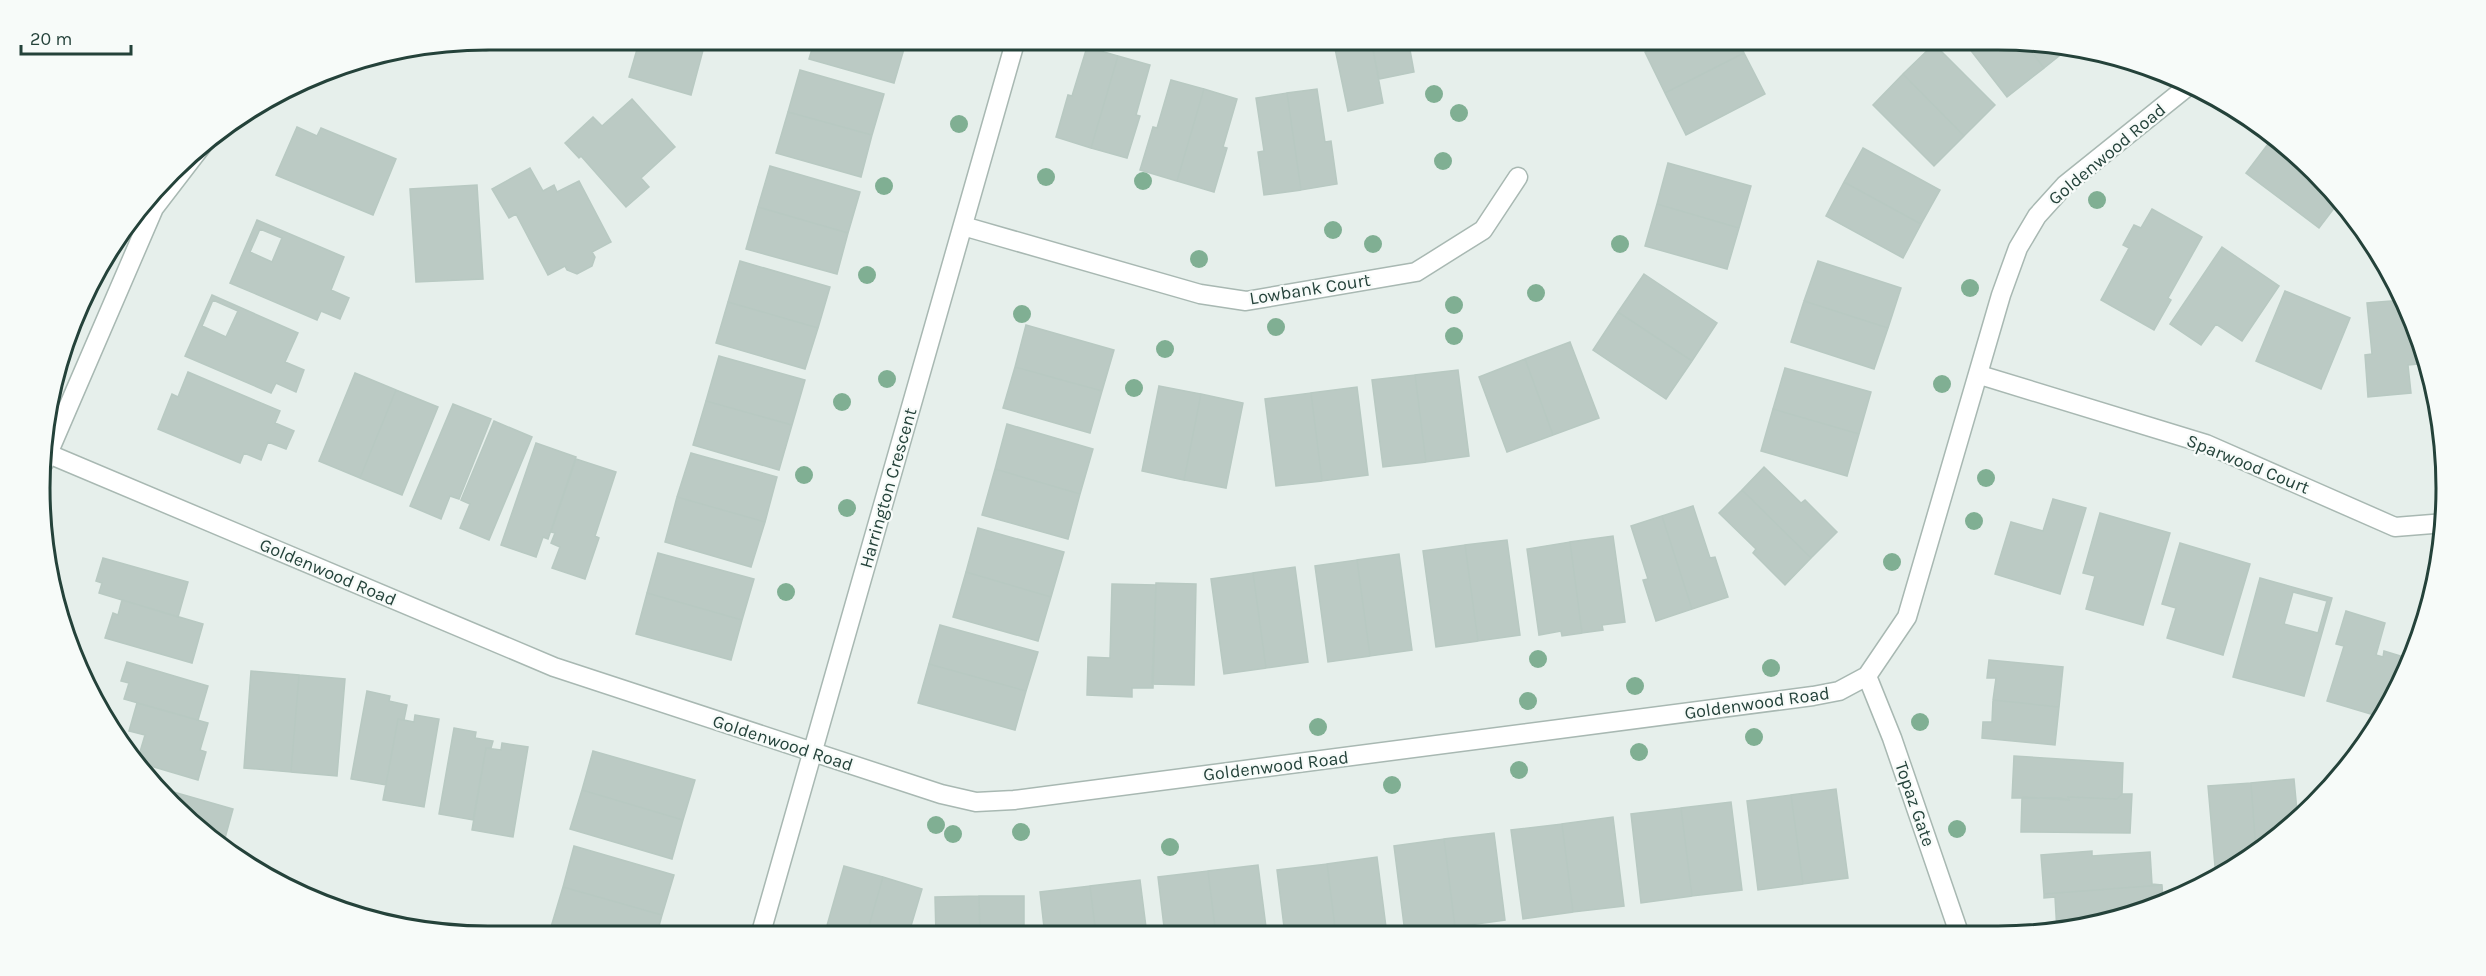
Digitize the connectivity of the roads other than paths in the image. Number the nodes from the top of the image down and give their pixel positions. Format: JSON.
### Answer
{"nodes":[{"id":1,"x":1013,"y":50,"type":"edge"},
{"id":2,"x":2183,"y":91,"type":"edge"},
{"id":3,"x":1518,"y":177,"type":"dead end"},
{"id":4,"x":173,"y":183,"type":"edge"},
{"id":5,"x":963,"y":226,"type":"junction"},
{"id":6,"x":1980,"y":375,"type":"junction"},
{"id":7,"x":52,"y":440,"type":"edge"},
{"id":8,"x":50,"y":458,"type":"edge"},
{"id":9,"x":2435,"y":525,"type":"edge"},
{"id":10,"x":1867,"y":676,"type":"junction"},
{"id":11,"x":813,"y":751,"type":"junction"},
{"id":12,"x":763,"y":926,"type":"edge"},
{"id":13,"x":1957,"y":926,"type":"edge"}],
"edges":[{"from":1,"to":5,"type":"street","name":"Harrington Crescent"},
{"from":2,"to":6,"type":"street","name":"Goldenwood Road"},
{"from":3,"to":5,"type":"street","name":"Lowbank Court"},
{"from":4,"to":7,"type":"street"},
{"from":5,"to":11,"type":"street","name":"Harrington Crescent"},
{"from":6,"to":9,"type":"street","name":"Sparwood Court"},
{"from":6,"to":10,"type":"street","name":"Goldenwood Road"},
{"from":8,"to":11,"type":"street","name":"Goldenwood Road"},
{"from":10,"to":11,"type":"street","name":"Goldenwood Road"},
{"from":10,"to":13,"type":"street","name":"Topaz Gate"},
{"from":11,"to":12,"type":"street","name":"Harrington Crescent"}]}
